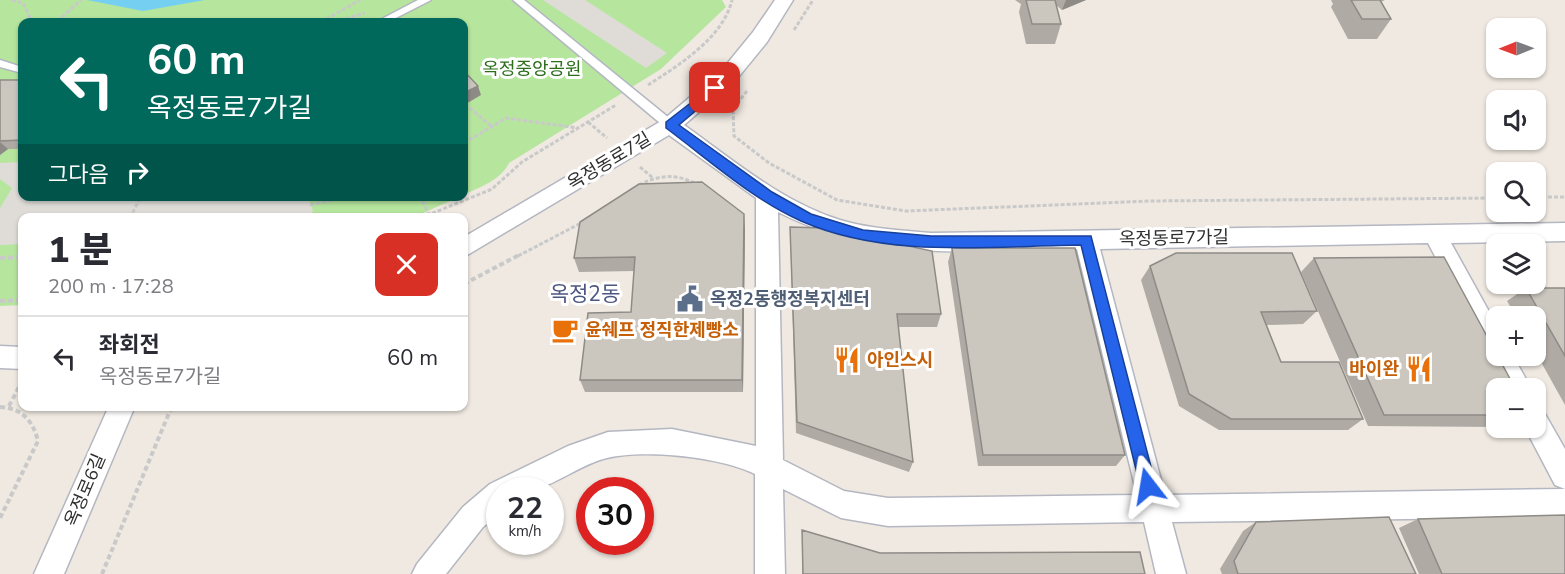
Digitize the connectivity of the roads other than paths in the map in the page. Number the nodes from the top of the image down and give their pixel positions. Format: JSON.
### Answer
{"nodes":[{"id":1,"x":426,"y":0,"type":"edge"},
{"id":2,"x":518,"y":0,"type":"edge"},
{"id":3,"x":784,"y":0,"type":"edge"},
{"id":4,"x":389,"y":18,"type":"edge"},
{"id":5,"x":0,"y":63,"type":"edge"},
{"id":6,"x":18,"y":69,"type":"edge"},
{"id":7,"x":670,"y":125,"type":"junction"},
{"id":8,"x":767,"y":196,"type":"junction"},
{"id":9,"x":1565,"y":232,"type":"edge"},
{"id":10,"x":1434,"y":233,"type":"junction"},
{"id":11,"x":1086,"y":240,"type":"junction"},
{"id":12,"x":468,"y":246,"type":"edge"},
{"id":13,"x":1486,"y":330,"type":"edge"},
{"id":14,"x":0,"y":357,"type":"edge"},
{"id":15,"x":18,"y":358,"type":"edge"},
{"id":16,"x":120,"y":411,"type":"edge"},
{"id":17,"x":1544,"y":438,"type":"edge"},
{"id":18,"x":771,"y":468,"type":"junction"},
{"id":19,"x":532,"y":477,"type":"edge"},
{"id":20,"x":1565,"y":477,"type":"edge"},
{"id":21,"x":1565,"y":503,"type":"edge"},
{"id":22,"x":486,"y":506,"type":"edge"},
{"id":23,"x":1154,"y":509,"type":"junction"},
{"id":24,"x":49,"y":574,"type":"edge"},
{"id":25,"x":427,"y":574,"type":"edge"},
{"id":26,"x":770,"y":574,"type":"edge"},
{"id":27,"x":1171,"y":574,"type":"edge"}],
"edges":[{"from":1,"to":4,"type":"lane"},
{"from":2,"to":7,"type":"lane"},
{"from":3,"to":7,"type":"street","name":"옥정동로7길"},
{"from":5,"to":6,"type":"lane"},
{"from":7,"to":8,"type":"street","name":"옥정동로7가길"},
{"from":7,"to":12,"type":"street","name":"옥정동로7길"},
{"from":8,"to":11,"type":"street","name":"옥정동로7가길"},
{"from":8,"to":18,"type":"street"},
{"from":9,"to":10,"type":"street","name":"옥정동로7가길"},
{"from":10,"to":11,"type":"street","name":"옥정동로7가길"},
{"from":10,"to":13,"type":"street"},
{"from":11,"to":23,"type":"street"},
{"from":14,"to":15,"type":"street"},
{"from":16,"to":24,"type":"street","name":"옥정로6길"},
{"from":17,"to":20,"type":"street"},
{"from":18,"to":19,"type":"street"},
{"from":18,"to":23,"type":"street"},
{"from":18,"to":26,"type":"street"},
{"from":21,"to":23,"type":"street"},
{"from":22,"to":25,"type":"street"},
{"from":23,"to":27,"type":"street"}]}
